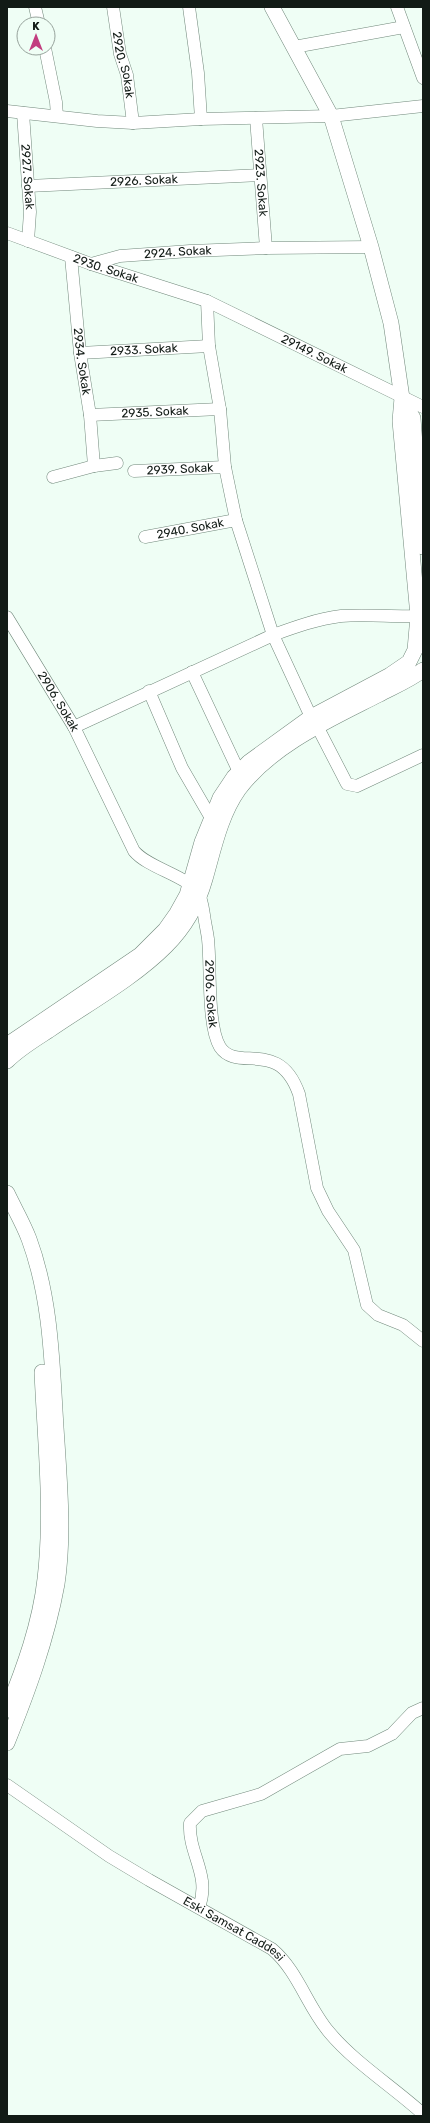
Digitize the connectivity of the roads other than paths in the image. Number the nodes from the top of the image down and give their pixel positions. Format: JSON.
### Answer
{"nodes":[{"id":1,"x":113,"y":7,"type":"edge"},
{"id":2,"x":189,"y":7,"type":"edge"},
{"id":3,"x":272,"y":7,"type":"edge"},
{"id":4,"x":397,"y":7,"type":"edge"},
{"id":5,"x":404,"y":28,"type":"junction"},
{"id":6,"x":294,"y":47,"type":"junction"},
{"id":7,"x":47,"y":56,"type":"edge"},
{"id":8,"x":423,"y":78,"type":"edge"},
{"id":9,"x":423,"y":106,"type":"edge"},
{"id":10,"x":7,"y":111,"type":"edge"},
{"id":11,"x":23,"y":113,"type":"junction"},
{"id":12,"x":56,"y":116,"type":"junction"},
{"id":13,"x":332,"y":116,"type":"junction"},
{"id":14,"x":256,"y":118,"type":"junction"},
{"id":15,"x":201,"y":119,"type":"junction"},
{"id":16,"x":133,"y":123,"type":"junction"},
{"id":17,"x":260,"y":176,"type":"junction"},
{"id":18,"x":28,"y":186,"type":"junction"},
{"id":19,"x":7,"y":233,"type":"edge"},
{"id":20,"x":28,"y":241,"type":"junction"},
{"id":21,"x":371,"y":247,"type":"junction"},
{"id":22,"x":266,"y":248,"type":"junction"},
{"id":23,"x":71,"y":257,"type":"junction"},
{"id":24,"x":91,"y":264,"type":"junction"},
{"id":25,"x":206,"y":301,"type":"junction"},
{"id":26,"x":209,"y":346,"type":"junction"},
{"id":27,"x":80,"y":353,"type":"junction"},
{"id":28,"x":402,"y":398,"type":"junction"},
{"id":29,"x":423,"y":407,"type":"edge"},
{"id":30,"x":220,"y":409,"type":"junction"},
{"id":31,"x":90,"y":415,"type":"junction"},
{"id":32,"x":117,"y":463,"type":"dead end"},
{"id":33,"x":94,"y":466,"type":"junction"},
{"id":34,"x":225,"y":467,"type":"junction"},
{"id":35,"x":134,"y":471,"type":"dead end"},
{"id":36,"x":420,"y":471,"type":"edge"},
{"id":37,"x":53,"y":477,"type":"dead end"},
{"id":38,"x":236,"y":520,"type":"junction"},
{"id":39,"x":422,"y":529,"type":"edge"},
{"id":40,"x":145,"y":537,"type":"dead end"},
{"id":41,"x":423,"y":547,"type":"edge"},
{"id":42,"x":418,"y":616,"type":"junction"},
{"id":43,"x":7,"y":617,"type":"edge"},
{"id":44,"x":273,"y":636,"type":"junction"},
{"id":45,"x":419,"y":648,"type":"edge"},
{"id":46,"x":422,"y":671,"type":"edge"},
{"id":47,"x":192,"y":672,"type":"junction"},
{"id":48,"x":149,"y":692,"type":"junction"},
{"id":49,"x":314,"y":721,"type":"junction"},
{"id":50,"x":74,"y":727,"type":"junction"},
{"id":51,"x":423,"y":755,"type":"edge"},
{"id":52,"x":239,"y":772,"type":"junction"},
{"id":53,"x":211,"y":818,"type":"junction"},
{"id":54,"x":195,"y":889,"type":"junction"},
{"id":55,"x":16,"y":1042,"type":"edge"},
{"id":56,"x":7,"y":1061,"type":"edge"},
{"id":57,"x":7,"y":1193,"type":"edge"},
{"id":58,"x":7,"y":1215,"type":"edge"},
{"id":59,"x":423,"y":1340,"type":"edge"},
{"id":60,"x":423,"y":1708,"type":"edge"},
{"id":61,"x":7,"y":1710,"type":"edge"},
{"id":62,"x":7,"y":1743,"type":"edge"},
{"id":63,"x":7,"y":1786,"type":"edge"},
{"id":64,"x":199,"y":1907,"type":"junction"},
{"id":65,"x":423,"y":2114,"type":"edge"}],
"edges":[{"from":1,"to":16,"type":"street","name":"2920. Sokak"},
{"from":2,"to":15,"type":"street"},
{"from":3,"to":6,"type":"main road"},
{"from":4,"to":5,"type":"street"},
{"from":5,"to":6,"type":"street"},
{"from":5,"to":8,"type":"street"},
{"from":6,"to":13,"type":"main road"},
{"from":7,"to":12,"type":"street"},
{"from":9,"to":13,"type":"street"},
{"from":10,"to":11,"type":"street"},
{"from":11,"to":12,"type":"street"},
{"from":11,"to":18,"type":"street","name":"2927. Sokak"},
{"from":12,"to":16,"type":"street"},
{"from":13,"to":14,"type":"street"},
{"from":13,"to":21,"type":"main road"},
{"from":14,"to":15,"type":"street"},
{"from":14,"to":17,"type":"street","name":"2923. Sokak"},
{"from":15,"to":16,"type":"street"},
{"from":17,"to":18,"type":"street","name":"2926. Sokak"},
{"from":17,"to":22,"type":"street","name":"2923. Sokak"},
{"from":18,"to":20,"type":"street","name":"2927. Sokak"},
{"from":19,"to":20,"type":"street","name":"2930. Sokak"},
{"from":20,"to":23,"type":"street","name":"2930. Sokak"},
{"from":21,"to":22,"type":"street","name":"2924. Sokak"},
{"from":21,"to":28,"type":"main road"},
{"from":22,"to":24,"type":"street","name":"2924. Sokak"},
{"from":23,"to":24,"type":"street","name":"2930. Sokak"},
{"from":23,"to":27,"type":"street","name":"2934. Sokak"},
{"from":24,"to":25,"type":"street","name":"2930. Sokak"},
{"from":25,"to":26,"type":"street"},
{"from":25,"to":28,"type":"street","name":"29149. Sokak"},
{"from":26,"to":27,"type":"street","name":"2933. Sokak"},
{"from":26,"to":30,"type":"street"},
{"from":27,"to":31,"type":"street","name":"2934. Sokak"},
{"from":28,"to":29,"type":"street","name":"29149. Sokak"},
{"from":28,"to":36,"type":"main road"},
{"from":28,"to":42,"type":"main road"},
{"from":30,"to":31,"type":"street","name":"2935. Sokak"},
{"from":30,"to":34,"type":"street"},
{"from":31,"to":33,"type":"street","name":"2934. Sokak"},
{"from":32,"to":33,"type":"street"},
{"from":33,"to":37,"type":"street"},
{"from":34,"to":35,"type":"street","name":"2939. Sokak"},
{"from":34,"to":38,"type":"street"},
{"from":36,"to":39,"type":"main road"},
{"from":38,"to":40,"type":"street","name":"2940. Sokak"},
{"from":38,"to":44,"type":"street"},
{"from":39,"to":41,"type":"main road"},
{"from":42,"to":44,"type":"street"},
{"from":42,"to":45,"type":"main road"},
{"from":43,"to":50,"type":"street","name":"2906. Sokak"},
{"from":44,"to":47,"type":"street"},
{"from":44,"to":49,"type":"street"},
{"from":45,"to":46,"type":"main road"},
{"from":45,"to":49,"type":"main road"},
{"from":46,"to":49,"type":"main road"},
{"from":47,"to":48,"type":"street"},
{"from":47,"to":52,"type":"street"},
{"from":48,"to":50,"type":"street"},
{"from":48,"to":53,"type":"street"},
{"from":49,"to":51,"type":"street"},
{"from":49,"to":52,"type":"main road"},
{"from":49,"to":54,"type":"main road"},
{"from":50,"to":54,"type":"street","name":"2906. Sokak"},
{"from":52,"to":53,"type":"main road"},
{"from":53,"to":54,"type":"main road"},
{"from":54,"to":55,"type":"main road"},
{"from":54,"to":59,"type":"street","name":"2906. Sokak"},
{"from":55,"to":56,"type":"main road"},
{"from":57,"to":62,"type":"main road"},
{"from":58,"to":61,"type":"main road"},
{"from":60,"to":64,"type":"street"},
{"from":63,"to":64,"type":"street","name":"Eski Samsat Caddesi"},
{"from":64,"to":65,"type":"street","name":"Eski Samsat Caddesi"}]}
